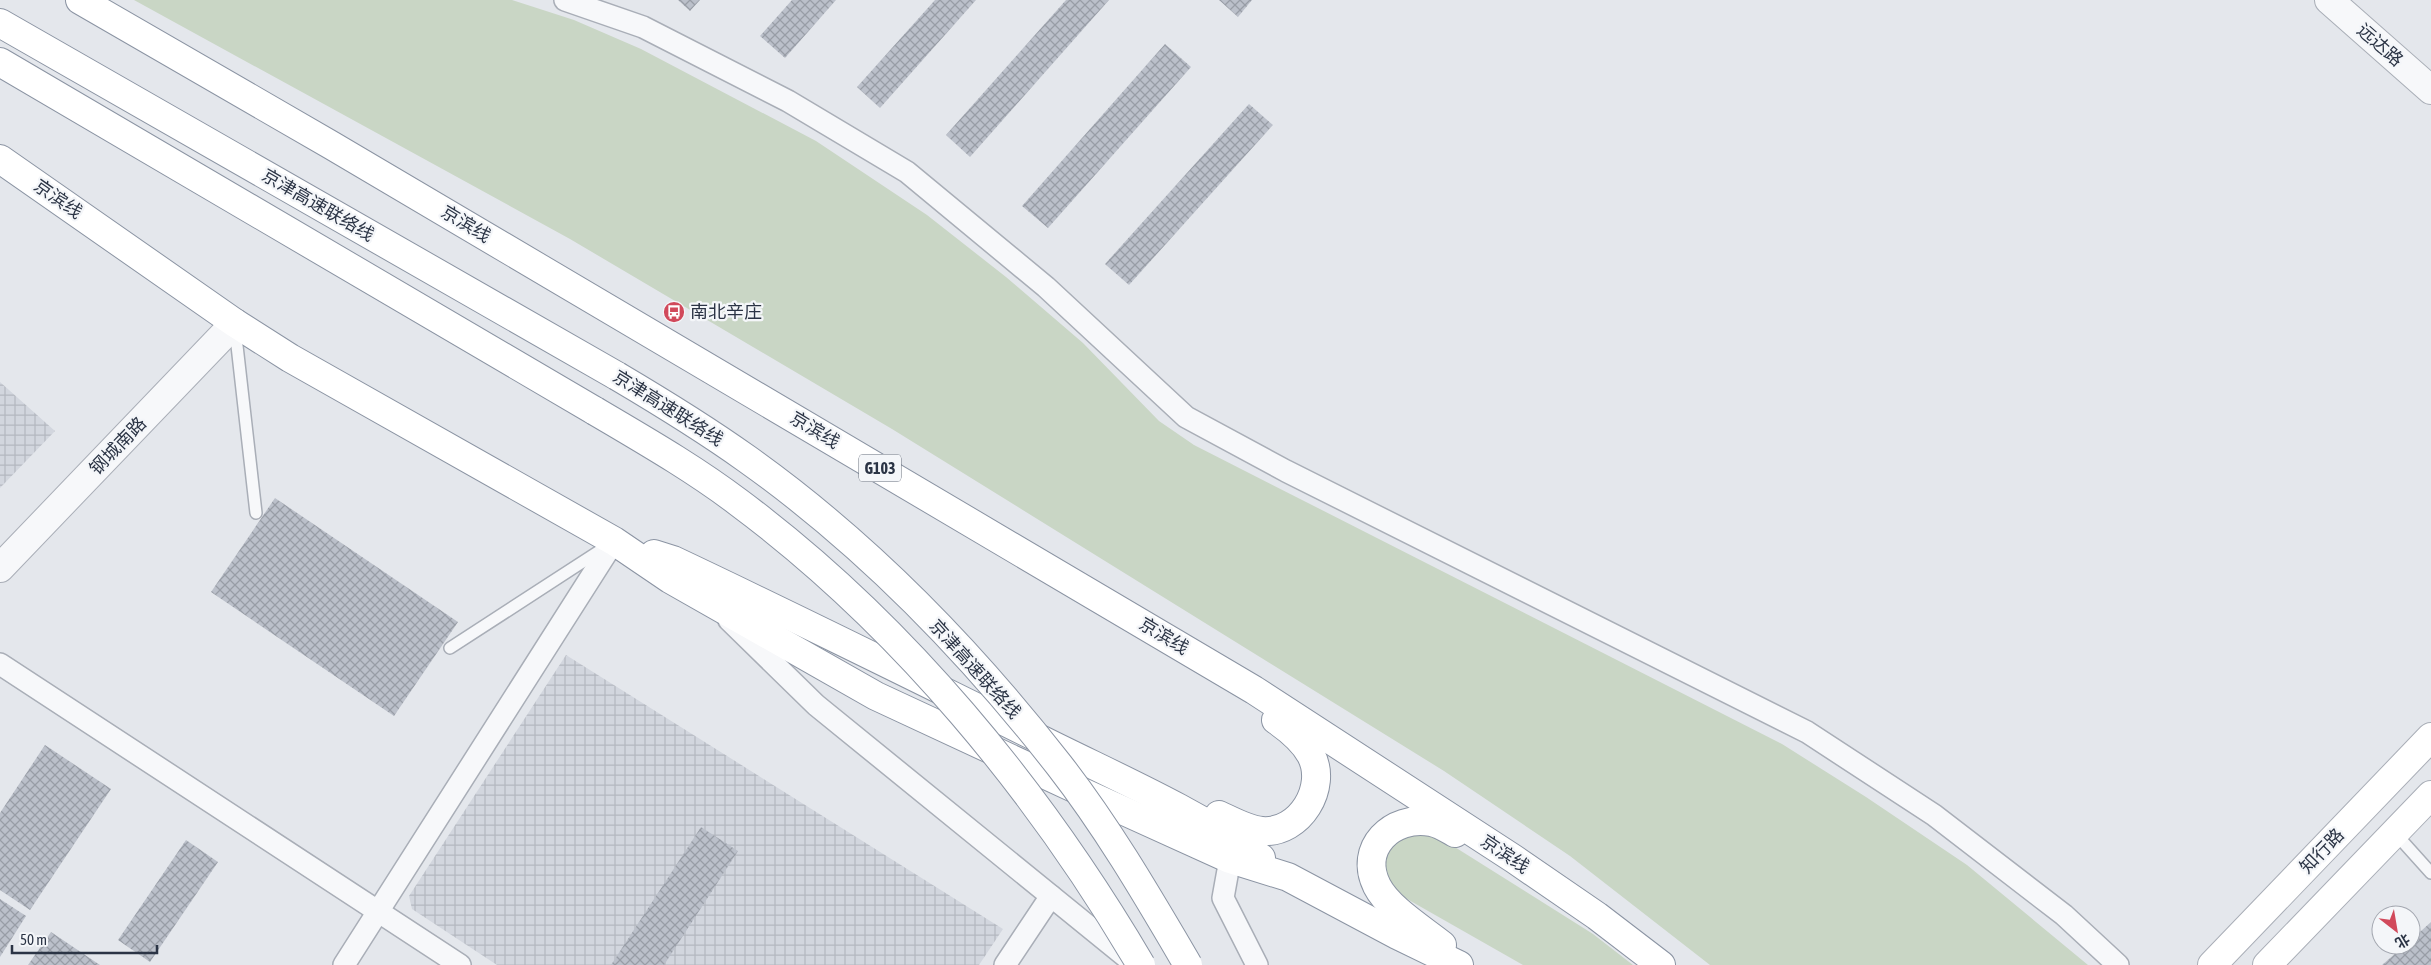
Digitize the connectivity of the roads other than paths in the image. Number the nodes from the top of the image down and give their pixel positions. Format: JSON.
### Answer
{"nodes":[{"id":1,"x":80,"y":0,"type":"edge"},
{"id":2,"x":565,"y":0,"type":"edge"},
{"id":3,"x":2329,"y":0,"type":"edge"},
{"id":4,"x":0,"y":23,"type":"edge"},
{"id":5,"x":0,"y":62,"type":"edge"},
{"id":6,"x":2431,"y":90,"type":"edge"},
{"id":7,"x":0,"y":159,"type":"edge"},
{"id":8,"x":234,"y":323,"type":"junction"},
{"id":9,"x":256,"y":513,"type":"dead end"},
{"id":10,"x":614,"y":541,"type":"junction"},
{"id":11,"x":0,"y":568,"type":"edge"},
{"id":12,"x":712,"y":604,"type":"junction"},
{"id":13,"x":1167,"y":638,"type":"junction"},
{"id":14,"x":450,"y":648,"type":"dead end"},
{"id":15,"x":0,"y":664,"type":"edge"},
{"id":16,"x":2431,"y":737,"type":"edge"},
{"id":17,"x":1103,"y":770,"type":"junction"},
{"id":18,"x":2431,"y":795,"type":"edge"},
{"id":19,"x":2395,"y":834,"type":"junction"},
{"id":20,"x":1230,"y":859,"type":"junction"},
{"id":21,"x":2431,"y":872,"type":"edge"},
{"id":22,"x":1288,"y":877,"type":"junction"},
{"id":23,"x":1051,"y":896,"type":"junction"},
{"id":24,"x":1578,"y":902,"type":"junction"},
{"id":25,"x":379,"y":912,"type":"junction"},
{"id":26,"x":344,"y":965,"type":"edge"},
{"id":27,"x":460,"y":965,"type":"edge"},
{"id":28,"x":1005,"y":965,"type":"edge"},
{"id":29,"x":1136,"y":965,"type":"edge"},
{"id":30,"x":1141,"y":965,"type":"edge"},
{"id":31,"x":1188,"y":965,"type":"edge"},
{"id":32,"x":1258,"y":965,"type":"edge"},
{"id":33,"x":1459,"y":965,"type":"edge"},
{"id":34,"x":1470,"y":965,"type":"edge"},
{"id":35,"x":1661,"y":965,"type":"edge"},
{"id":36,"x":2118,"y":965,"type":"edge"},
{"id":37,"x":2212,"y":965,"type":"edge"},
{"id":38,"x":2267,"y":965,"type":"edge"}],
"edges":[{"from":1,"to":13,"type":"main road","name":"京滨线","number":"G103"},
{"from":2,"to":36,"type":"street"},
{"from":3,"to":6,"type":"street","name":"远达路"},
{"from":4,"to":31,"type":"main road","name":"京津高速联络线","bridge":true},
{"from":5,"to":30,"type":"main road","bridge":true},
{"from":7,"to":8,"type":"main road","name":"京滨线"},
{"from":8,"to":9,"type":"lane"},
{"from":8,"to":10,"type":"main road","name":"京滨线"},
{"from":8,"to":11,"type":"street","name":"钢城南路"},
{"from":10,"to":12,"type":"main road","name":"京滨线"},
{"from":10,"to":14,"type":"lane"},
{"from":10,"to":17,"type":"main road"},
{"from":10,"to":25,"type":"street"},
{"from":12,"to":20,"type":"main road","name":"京滨线"},
{"from":12,"to":23,"type":"street"},
{"from":13,"to":17,"type":"main road"},
{"from":13,"to":24,"type":"main road","name":"京滨线","number":"G103"},
{"from":15,"to":25,"type":"street"},
{"from":16,"to":37,"type":"main road","name":"知行路"},
{"from":17,"to":22,"type":"main road"},
{"from":18,"to":19,"type":"main road"},
{"from":19,"to":21,"type":"lane"},
{"from":19,"to":38,"type":"main road"},
{"from":20,"to":22,"type":"main road","name":"京滨线"},
{"from":20,"to":32,"type":"street"},
{"from":22,"to":33,"type":"main road","name":"京滨线"},
{"from":23,"to":28,"type":"street"},
{"from":23,"to":29,"type":"street"},
{"from":24,"to":34,"type":"main road"},
{"from":24,"to":35,"type":"main road","name":"京滨线","number":"G103"},
{"from":25,"to":26,"type":"street"},
{"from":25,"to":27,"type":"street"}]}
